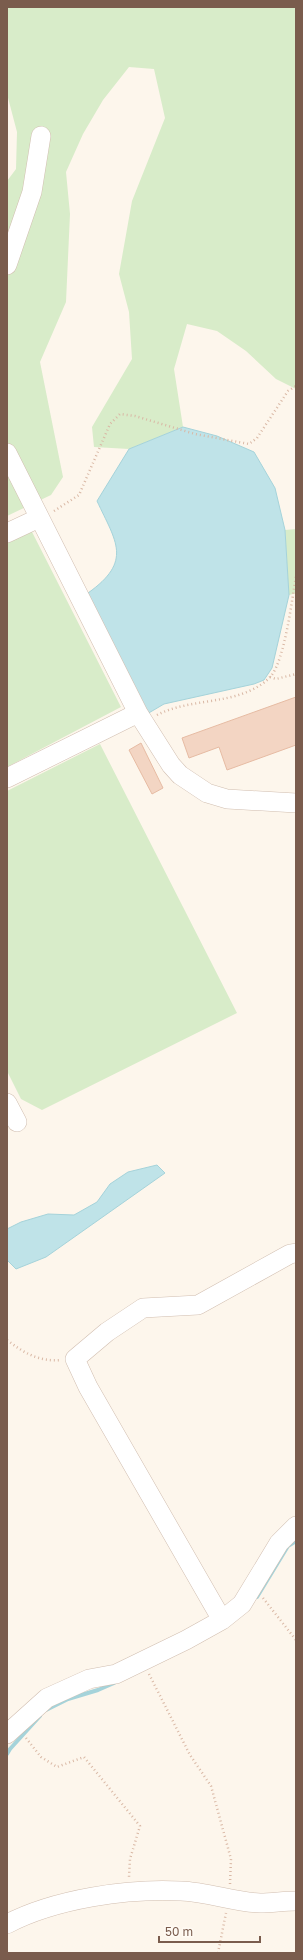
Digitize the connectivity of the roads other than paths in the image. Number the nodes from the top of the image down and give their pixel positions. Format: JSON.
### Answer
{"nodes":[{"id":1,"x":41,"y":136,"type":"dead end"},
{"id":2,"x":7,"y":266,"type":"edge"},
{"id":3,"x":7,"y":453,"type":"edge"},
{"id":4,"x":39,"y":518,"type":"junction"},
{"id":5,"x":7,"y":533,"type":"edge"},
{"id":6,"x":142,"y":718,"type":"junction"},
{"id":7,"x":7,"y":778,"type":"edge"},
{"id":8,"x":296,"y":803,"type":"edge"},
{"id":9,"x":7,"y":1103,"type":"edge"},
{"id":10,"x":16,"y":1122,"type":"dead end"},
{"id":11,"x":296,"y":1253,"type":"edge"},
{"id":12,"x":296,"y":1526,"type":"edge"},
{"id":13,"x":222,"y":1620,"type":"junction"},
{"id":14,"x":12,"y":1730,"type":"edge"},
{"id":15,"x":296,"y":1901,"type":"edge"},
{"id":16,"x":7,"y":1924,"type":"edge"}],
"edges":[{"from":1,"to":2,"type":"street"},
{"from":3,"to":4,"type":"street"},
{"from":4,"to":5,"type":"street"},
{"from":4,"to":6,"type":"street"},
{"from":6,"to":7,"type":"street"},
{"from":6,"to":8,"type":"street"},
{"from":9,"to":10,"type":"street"},
{"from":11,"to":13,"type":"street"},
{"from":12,"to":13,"type":"street"},
{"from":13,"to":14,"type":"street"},
{"from":15,"to":16,"type":"street"}]}
